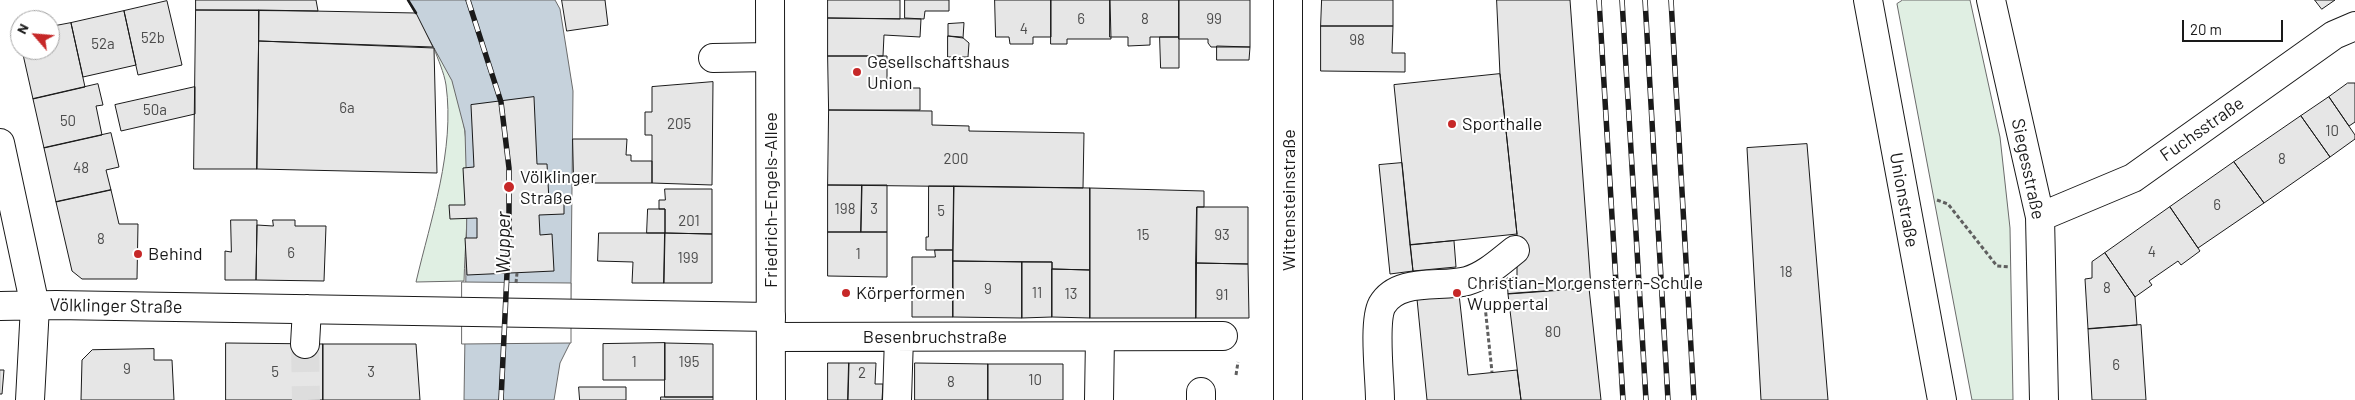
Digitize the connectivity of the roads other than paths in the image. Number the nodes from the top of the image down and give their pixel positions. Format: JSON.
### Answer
{"nodes":[{"id":1,"x":770,"y":0,"type":"edge"},
{"id":2,"x":1288,"y":0,"type":"edge"},
{"id":3,"x":1868,"y":0,"type":"edge"},
{"id":4,"x":1991,"y":0,"type":"edge"},
{"id":5,"x":2355,"y":26,"type":"edge"},
{"id":6,"x":770,"y":57,"type":"junction"},
{"id":7,"x":713,"y":58,"type":"dead end"},
{"id":8,"x":0,"y":143,"type":"edge"},
{"id":9,"x":2040,"y":217,"type":"junction"},
{"id":10,"x":1515,"y":250,"type":"dead end"},
{"id":11,"x":0,"y":306,"type":"edge"},
{"id":12,"x":35,"y":306,"type":"junction"},
{"id":13,"x":306,"y":309,"type":"junction"},
{"id":14,"x":771,"y":327,"type":"junction"},
{"id":15,"x":1223,"y":336,"type":"dead end"},
{"id":16,"x":899,"y":337,"type":"junction"},
{"id":17,"x":1100,"y":338,"type":"junction"},
{"id":18,"x":305,"y":344,"type":"tunnel mouth"},
{"id":19,"x":30,"y":400,"type":"edge"},
{"id":20,"x":771,"y":400,"type":"edge"},
{"id":21,"x":897,"y":400,"type":"edge"},
{"id":22,"x":1099,"y":400,"type":"edge"},
{"id":23,"x":1288,"y":400,"type":"edge"},
{"id":24,"x":1380,"y":400,"type":"edge"},
{"id":25,"x":1942,"y":400,"type":"edge"},
{"id":26,"x":2044,"y":400,"type":"edge"}],
"edges":[{"from":1,"to":6,"type":"street","name":"Friedrich-Engels-Allee"},
{"from":2,"to":23,"type":"street","name":"Wittensteinstraße"},
{"from":3,"to":25,"type":"street","name":"Unionstraße"},
{"from":4,"to":9,"type":"street","name":"Siegesstraße"},
{"from":5,"to":9,"type":"street","name":"Fuchsstraße"},
{"from":6,"to":7,"type":"street"},
{"from":6,"to":14,"type":"street","name":"Friedrich-Engels-Allee"},
{"from":8,"to":12,"type":"street"},
{"from":9,"to":26,"type":"street","name":"Siegesstraße"},
{"from":10,"to":24,"type":"street"},
{"from":11,"to":12,"type":"street","name":"Völklinger Straße"},
{"from":12,"to":13,"type":"street","name":"Völklinger Straße"},
{"from":12,"to":19,"type":"street"},
{"from":13,"to":14,"type":"street","name":"Völklinger Straße"},
{"from":13,"to":18,"type":"street"},
{"from":14,"to":16,"type":"street","name":"Besenbruchstraße"},
{"from":14,"to":20,"type":"street","name":"Friedrich-Engels-Allee"},
{"from":15,"to":17,"type":"street","name":"Besenbruchstraße"},
{"from":16,"to":17,"type":"street","name":"Besenbruchstraße"},
{"from":16,"to":21,"type":"street"},
{"from":17,"to":22,"type":"street"}]}
